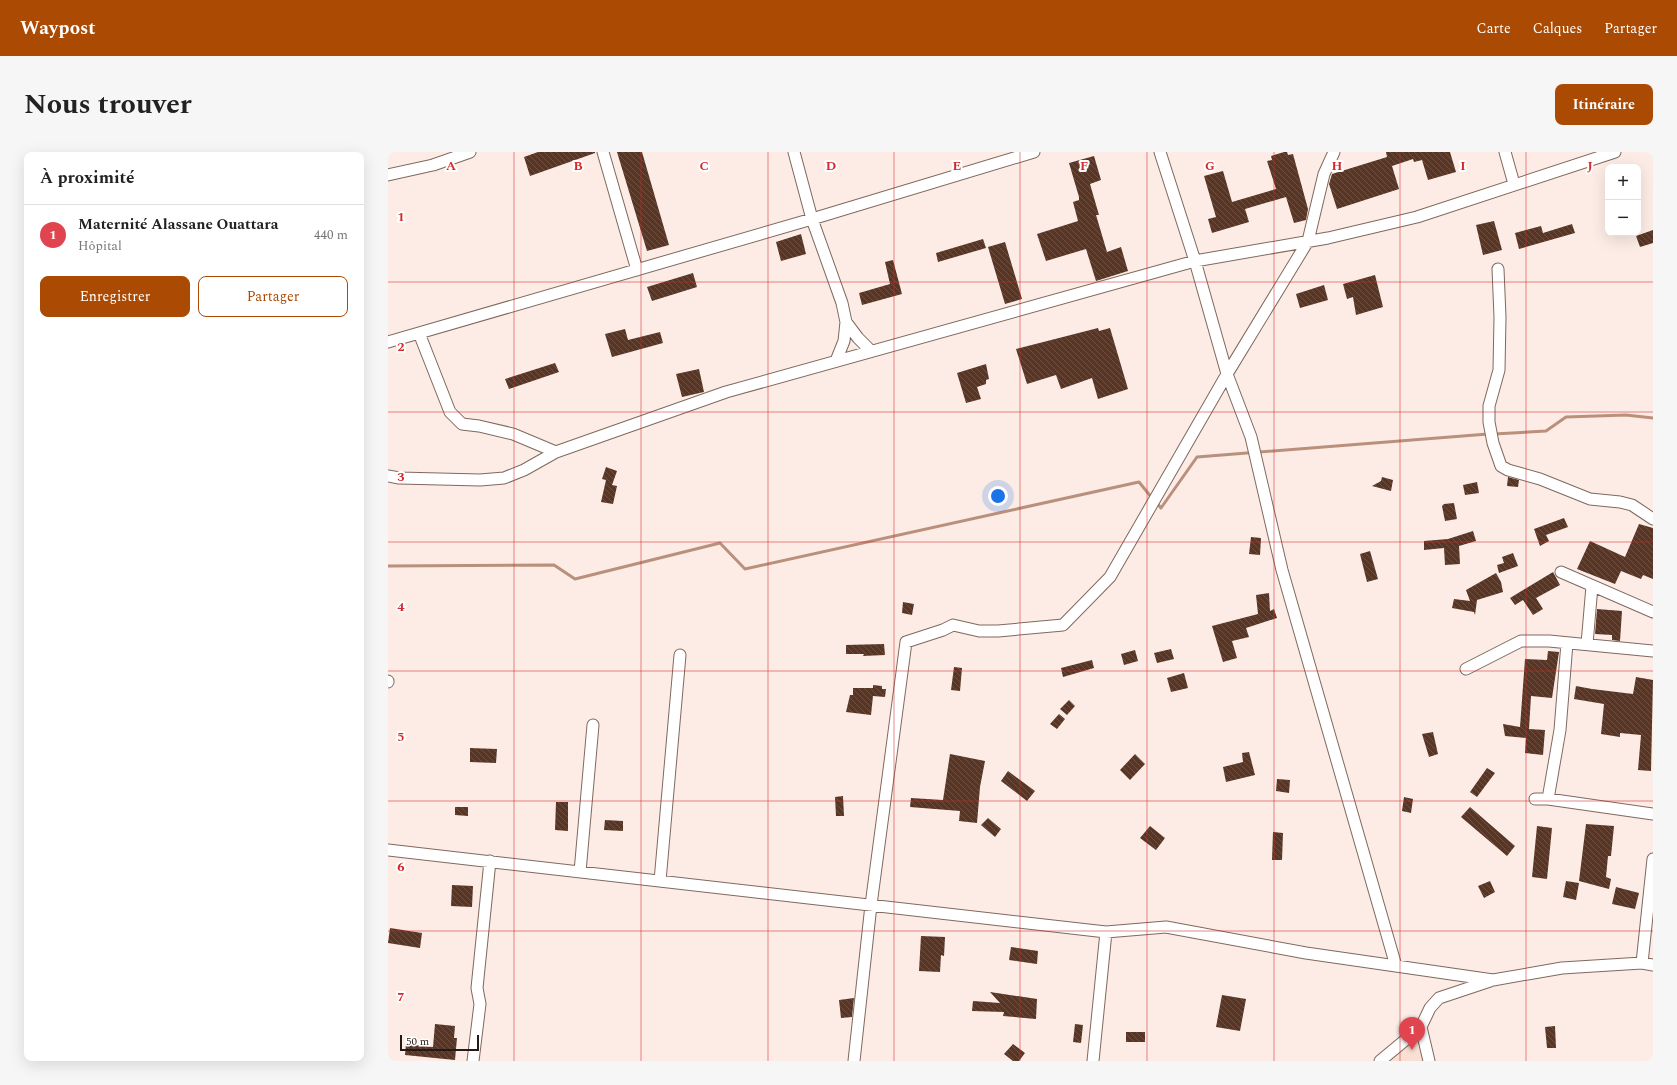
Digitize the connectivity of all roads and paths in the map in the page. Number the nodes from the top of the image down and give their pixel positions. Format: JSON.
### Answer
{"nodes":[{"id":1,"x":470,"y":152,"type":"edge"},
{"id":2,"x":603,"y":152,"type":"edge"},
{"id":3,"x":794,"y":152,"type":"edge"},
{"id":4,"x":1034,"y":152,"type":"edge"},
{"id":5,"x":1160,"y":152,"type":"edge"},
{"id":6,"x":1334,"y":152,"type":"edge"},
{"id":7,"x":1505,"y":152,"type":"edge"},
{"id":8,"x":1615,"y":152,"type":"edge"},
{"id":9,"x":388,"y":175,"type":"edge"},
{"id":10,"x":1514,"y":184,"type":"junction"},
{"id":11,"x":812,"y":219,"type":"junction"},
{"id":12,"x":1308,"y":240,"type":"junction"},
{"id":13,"x":1195,"y":261,"type":"junction"},
{"id":14,"x":1498,"y":269,"type":"dead end"},
{"id":15,"x":637,"y":270,"type":"junction"},
{"id":16,"x":846,"y":322,"type":"junction"},
{"id":17,"x":419,"y":333,"type":"junction"},
{"id":18,"x":388,"y":342,"type":"edge"},
{"id":19,"x":871,"y":351,"type":"junction"},
{"id":20,"x":836,"y":361,"type":"junction"},
{"id":21,"x":1227,"y":374,"type":"junction"},
{"id":22,"x":556,"y":452,"type":"junction"},
{"id":23,"x":388,"y":476,"type":"edge"},
{"id":24,"x":1653,"y":519,"type":"edge"},
{"id":25,"x":1561,"y":572,"type":"dead end"},
{"id":26,"x":1592,"y":586,"type":"junction"},
{"id":27,"x":1653,"y":612,"type":"edge"},
{"id":28,"x":1567,"y":643,"type":"junction"},
{"id":29,"x":1587,"y":644,"type":"junction"},
{"id":30,"x":1653,"y":651,"type":"edge"},
{"id":31,"x":680,"y":655,"type":"dead end"},
{"id":32,"x":1466,"y":669,"type":"dead end"},
{"id":33,"x":593,"y":725,"type":"dead end"},
{"id":34,"x":1535,"y":799,"type":"dead end"},
{"id":35,"x":1548,"y":799,"type":"junction"},
{"id":36,"x":1653,"y":814,"type":"edge"},
{"id":37,"x":388,"y":850,"type":"edge"},
{"id":38,"x":1653,"y":859,"type":"edge"},
{"id":39,"x":490,"y":861,"type":"junction"},
{"id":40,"x":580,"y":872,"type":"junction"},
{"id":41,"x":660,"y":881,"type":"junction"},
{"id":42,"x":871,"y":905,"type":"junction"},
{"id":43,"x":1106,"y":932,"type":"junction"},
{"id":44,"x":1648,"y":964,"type":"edge"},
{"id":45,"x":1396,"y":966,"type":"junction"},
{"id":46,"x":1493,"y":980,"type":"junction"},
{"id":47,"x":1421,"y":1027,"type":"junction"},
{"id":48,"x":473,"y":1061,"type":"edge"},
{"id":49,"x":854,"y":1061,"type":"edge"},
{"id":50,"x":1093,"y":1061,"type":"edge"},
{"id":51,"x":1380,"y":1061,"type":"edge"},
{"id":52,"x":1429,"y":1061,"type":"edge"}],
"edges":[{"from":1,"to":9,"type":"street"},
{"from":2,"to":15,"type":"street"},
{"from":3,"to":11,"type":"street"},
{"from":4,"to":11,"type":"street"},
{"from":5,"to":13,"type":"street"},
{"from":6,"to":12,"type":"street"},
{"from":7,"to":10,"type":"street"},
{"from":8,"to":10,"type":"street"},
{"from":10,"to":12,"type":"street"},
{"from":11,"to":15,"type":"street"},
{"from":11,"to":16,"type":"street"},
{"from":12,"to":13,"type":"street"},
{"from":12,"to":21,"type":"street"},
{"from":13,"to":19,"type":"street"},
{"from":13,"to":21,"type":"street"},
{"from":14,"to":24,"type":"street"},
{"from":15,"to":17,"type":"street"},
{"from":16,"to":19,"type":"street"},
{"from":16,"to":20,"type":"street"},
{"from":17,"to":18,"type":"street"},
{"from":17,"to":22,"type":"street"},
{"from":19,"to":20,"type":"street"},
{"from":20,"to":22,"type":"street"},
{"from":21,"to":42,"type":"street"},
{"from":21,"to":45,"type":"street"},
{"from":22,"to":23,"type":"street"},
{"from":25,"to":26,"type":"street"},
{"from":26,"to":27,"type":"street"},
{"from":26,"to":29,"type":"street"},
{"from":28,"to":29,"type":"street"},
{"from":28,"to":32,"type":"street"},
{"from":28,"to":35,"type":"street"},
{"from":29,"to":30,"type":"street"},
{"from":31,"to":41,"type":"street"},
{"from":33,"to":40,"type":"street"},
{"from":34,"to":35,"type":"street"},
{"from":35,"to":36,"type":"street"},
{"from":37,"to":39,"type":"street"},
{"from":38,"to":44,"type":"street"},
{"from":39,"to":40,"type":"street"},
{"from":39,"to":48,"type":"street"},
{"from":40,"to":41,"type":"street"},
{"from":41,"to":42,"type":"street"},
{"from":42,"to":43,"type":"street"},
{"from":42,"to":49,"type":"street"},
{"from":43,"to":45,"type":"street"},
{"from":43,"to":50,"type":"street"},
{"from":44,"to":46,"type":"street"},
{"from":45,"to":46,"type":"street"},
{"from":46,"to":47,"type":"street"},
{"from":47,"to":51,"type":"street"},
{"from":47,"to":52,"type":"street"}]}
